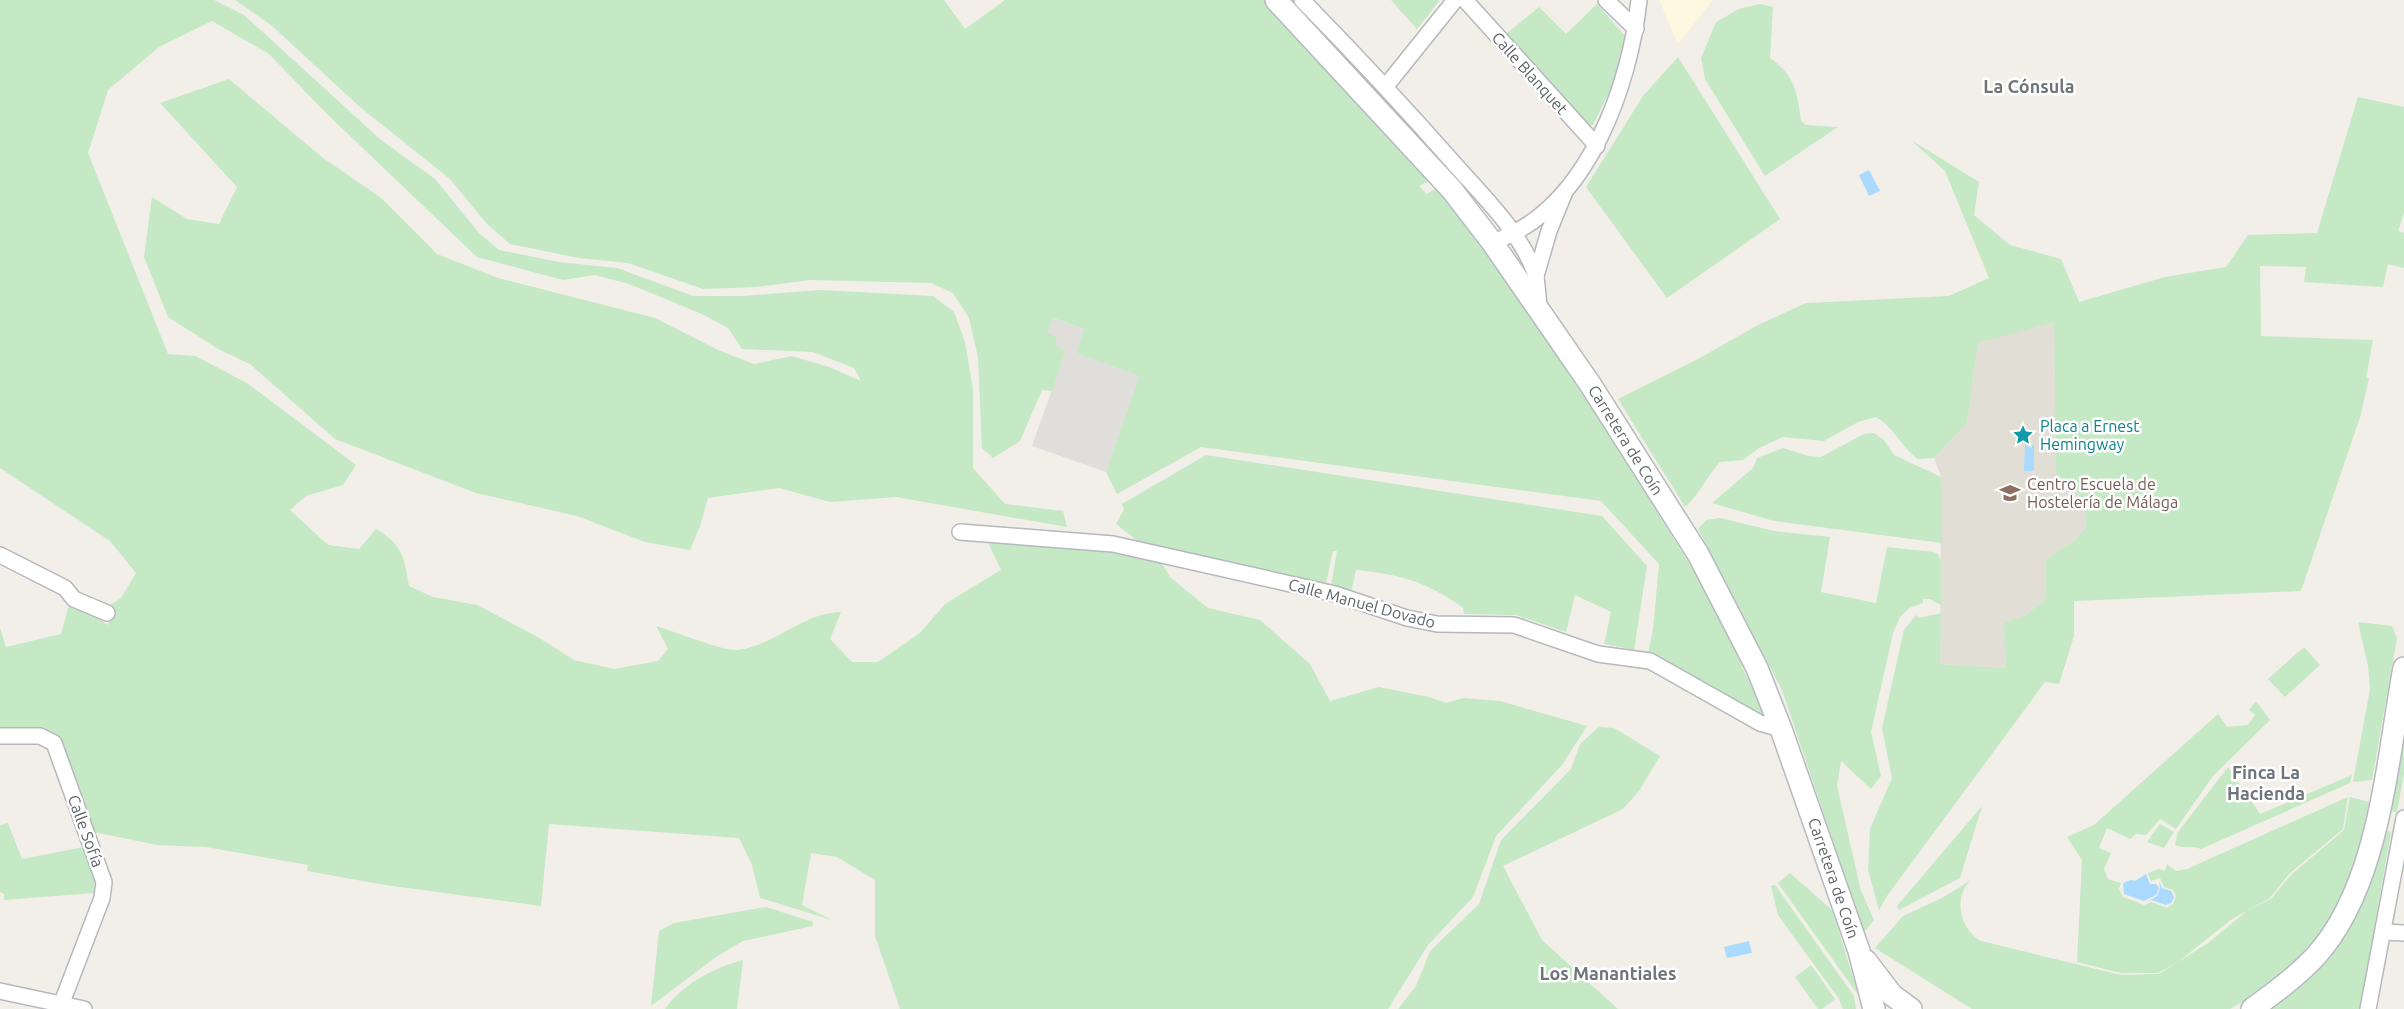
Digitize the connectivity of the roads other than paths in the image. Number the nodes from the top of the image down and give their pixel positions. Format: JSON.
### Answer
{"nodes":[{"id":1,"x":1276,"y":0,"type":"edge"},
{"id":2,"x":1302,"y":0,"type":"edge"},
{"id":3,"x":1455,"y":0,"type":"edge"},
{"id":4,"x":1465,"y":0,"type":"edge"},
{"id":5,"x":1606,"y":0,"type":"edge"},
{"id":6,"x":1639,"y":0,"type":"edge"},
{"id":7,"x":1636,"y":29,"type":"junction"},
{"id":8,"x":1386,"y":86,"type":"junction"},
{"id":9,"x":1597,"y":146,"type":"junction"},
{"id":10,"x":1568,"y":186,"type":"junction"},
{"id":11,"x":1512,"y":234,"type":"junction"},
{"id":12,"x":1492,"y":242,"type":"junction"},
{"id":13,"x":1536,"y":276,"type":"junction"},
{"id":14,"x":1539,"y":306,"type":"junction"},
{"id":15,"x":960,"y":532,"type":"dead end"},
{"id":16,"x":0,"y":555,"type":"edge"},
{"id":17,"x":107,"y":613,"type":"dead end"},
{"id":18,"x":2404,"y":668,"type":"edge"},
{"id":19,"x":1781,"y":729,"type":"junction"},
{"id":20,"x":0,"y":736,"type":"edge"},
{"id":21,"x":2404,"y":818,"type":"edge"},
{"id":22,"x":2400,"y":855,"type":"edge"},
{"id":23,"x":2383,"y":932,"type":"junction"},
{"id":24,"x":2404,"y":933,"type":"edge"},
{"id":25,"x":1859,"y":951,"type":"junction"},
{"id":26,"x":0,"y":991,"type":"edge"},
{"id":27,"x":61,"y":1005,"type":"junction"},
{"id":28,"x":84,"y":1009,"type":"edge"},
{"id":29,"x":1874,"y":1009,"type":"edge"},
{"id":30,"x":1911,"y":1009,"type":"edge"},
{"id":31,"x":2252,"y":1009,"type":"edge"},
{"id":32,"x":2368,"y":1009,"type":"edge"}],
"edges":[{"from":1,"to":12,"type":"street","name":"Carretera de Coín"},
{"from":2,"to":8,"type":"street"},
{"from":3,"to":8,"type":"street"},
{"from":4,"to":9,"type":"street","name":"Calle Blanquet"},
{"from":5,"to":7,"type":"street"},
{"from":6,"to":7,"type":"street"},
{"from":7,"to":9,"type":"street"},
{"from":8,"to":11,"type":"street"},
{"from":9,"to":10,"type":"street"},
{"from":10,"to":11,"type":"street"},
{"from":10,"to":13,"type":"street"},
{"from":11,"to":12,"type":"street"},
{"from":11,"to":13,"type":"street"},
{"from":12,"to":14,"type":"street","name":"Carretera de Coín"},
{"from":13,"to":14,"type":"street"},
{"from":14,"to":19,"type":"street","name":"Carretera de Coín"},
{"from":15,"to":19,"type":"street","name":"Calle Manuel Dovado"},
{"from":16,"to":17,"type":"street"},
{"from":18,"to":31,"type":"street"},
{"from":19,"to":25,"type":"street","name":"Carretera de Coín"},
{"from":20,"to":27,"type":"street","name":"Calle Sofía"},
{"from":21,"to":22,"type":"street"},
{"from":22,"to":23,"type":"street"},
{"from":23,"to":24,"type":"street"},
{"from":23,"to":32,"type":"street"},
{"from":25,"to":29,"type":"street","name":"Carretera de Coín"},
{"from":25,"to":30,"type":"street","name":"Carretera de Coín"},
{"from":26,"to":27,"type":"street"},
{"from":27,"to":28,"type":"street"}]}
